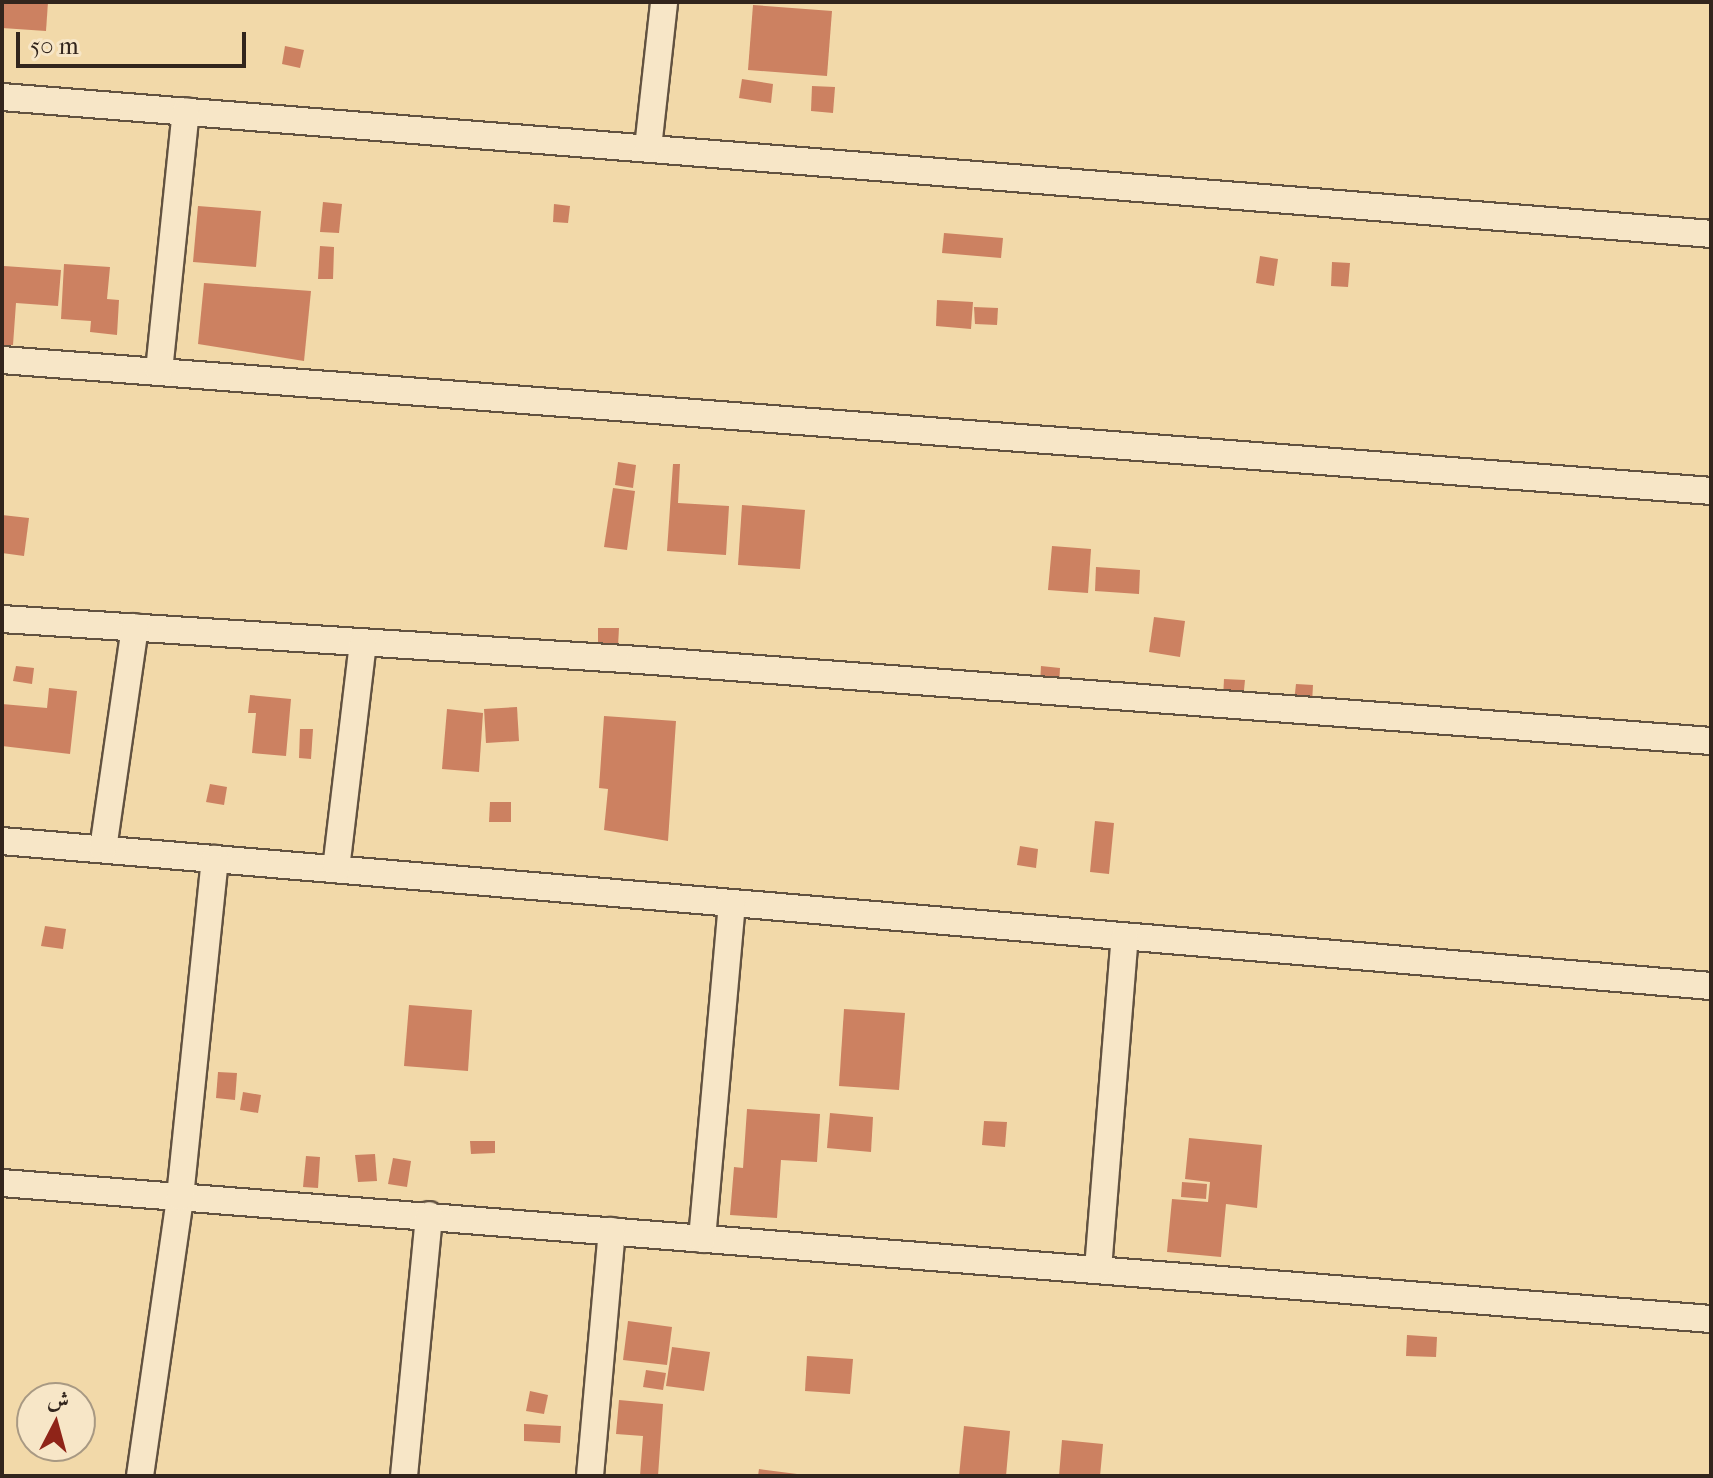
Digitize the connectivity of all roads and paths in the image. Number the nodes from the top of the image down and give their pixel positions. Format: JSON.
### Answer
{"nodes":[{"id":1,"x":664,"y":2,"type":"edge"},
{"id":2,"x":2,"y":97,"type":"edge"},
{"id":3,"x":186,"y":111,"type":"junction"},
{"id":4,"x":648,"y":148,"type":"junction"},
{"id":5,"x":1711,"y":234,"type":"edge"},
{"id":6,"x":2,"y":360,"type":"edge"},
{"id":7,"x":159,"y":371,"type":"junction"},
{"id":8,"x":1711,"y":491,"type":"edge"},
{"id":9,"x":2,"y":619,"type":"edge"},
{"id":10,"x":135,"y":627,"type":"junction"},
{"id":11,"x":363,"y":643,"type":"junction"},
{"id":12,"x":1711,"y":741,"type":"edge"},
{"id":13,"x":2,"y":841,"type":"edge"},
{"id":14,"x":103,"y":849,"type":"junction"},
{"id":15,"x":215,"y":859,"type":"junction"},
{"id":16,"x":336,"y":869,"type":"junction"},
{"id":17,"x":732,"y":904,"type":"junction"},
{"id":18,"x":1125,"y":937,"type":"junction"},
{"id":19,"x":1711,"y":986,"type":"edge"},
{"id":20,"x":2,"y":1183,"type":"edge"},
{"id":21,"x":180,"y":1197,"type":"junction"},
{"id":22,"x":429,"y":1215,"type":"junction"},
{"id":23,"x":612,"y":1231,"type":"junction"},
{"id":24,"x":702,"y":1239,"type":"junction"},
{"id":25,"x":1098,"y":1269,"type":"junction"},
{"id":26,"x":1711,"y":1319,"type":"edge"},
{"id":27,"x":140,"y":1476,"type":"edge"},
{"id":28,"x":404,"y":1476,"type":"edge"},
{"id":29,"x":590,"y":1476,"type":"edge"}],
"edges":[{"from":1,"to":4,"type":"street"},
{"from":2,"to":3,"type":"street"},
{"from":3,"to":4,"type":"street"},
{"from":3,"to":7,"type":"street"},
{"from":4,"to":5,"type":"street"},
{"from":6,"to":7,"type":"street"},
{"from":7,"to":8,"type":"street"},
{"from":9,"to":10,"type":"street"},
{"from":10,"to":11,"type":"street"},
{"from":10,"to":14,"type":"street"},
{"from":11,"to":12,"type":"street"},
{"from":11,"to":16,"type":"street"},
{"from":13,"to":14,"type":"street"},
{"from":14,"to":15,"type":"street"},
{"from":15,"to":16,"type":"street"},
{"from":15,"to":21,"type":"street"},
{"from":16,"to":17,"type":"street"},
{"from":17,"to":18,"type":"street"},
{"from":17,"to":24,"type":"street"},
{"from":18,"to":19,"type":"street"},
{"from":18,"to":25,"type":"street"},
{"from":20,"to":21,"type":"street"},
{"from":21,"to":22,"type":"street"},
{"from":21,"to":27,"type":"street"},
{"from":22,"to":23,"type":"street"},
{"from":22,"to":28,"type":"street"},
{"from":23,"to":24,"type":"street"},
{"from":23,"to":29,"type":"street"},
{"from":24,"to":25,"type":"street"},
{"from":25,"to":26,"type":"street"}]}
